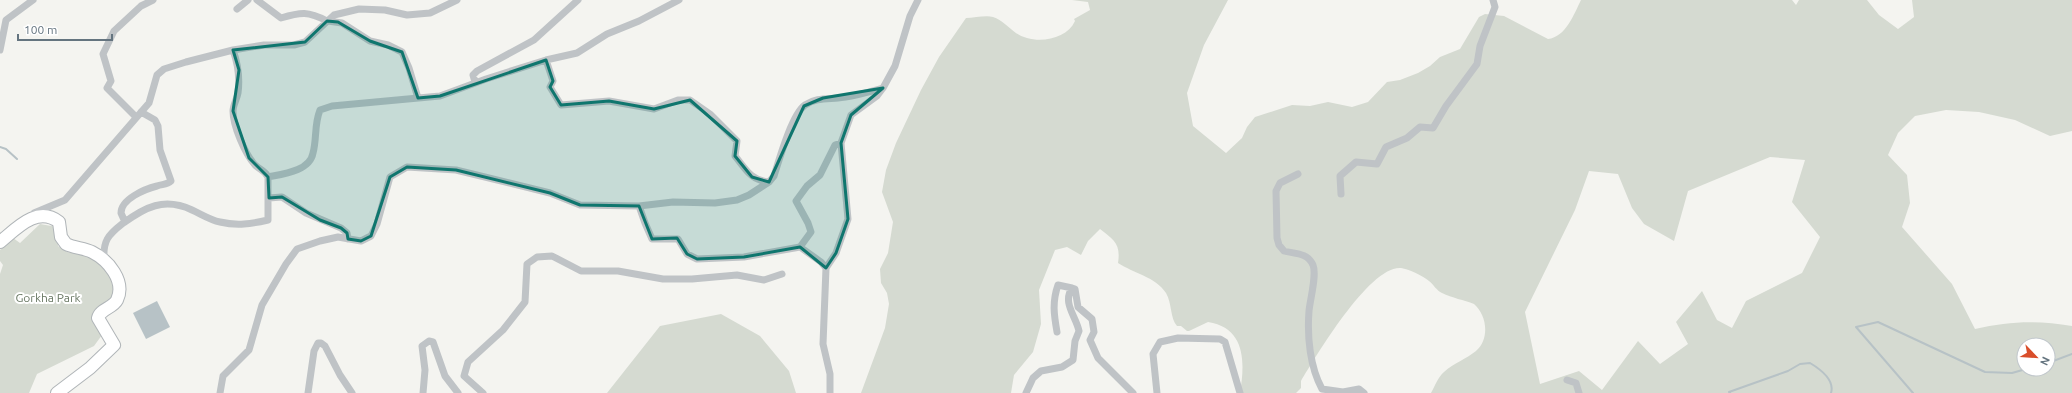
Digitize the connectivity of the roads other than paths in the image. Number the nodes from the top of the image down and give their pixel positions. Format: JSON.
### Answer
{"nodes":[{"id":1,"x":33,"y":0,"type":"edge"},
{"id":2,"x":153,"y":0,"type":"edge"},
{"id":3,"x":248,"y":0,"type":"edge"},
{"id":4,"x":258,"y":0,"type":"edge"},
{"id":5,"x":457,"y":0,"type":"edge"},
{"id":6,"x":578,"y":0,"type":"edge"},
{"id":7,"x":679,"y":0,"type":"edge"},
{"id":8,"x":918,"y":0,"type":"edge"},
{"id":9,"x":1493,"y":0,"type":"edge"},
{"id":10,"x":237,"y":9,"type":"dead end"},
{"id":11,"x":328,"y":21,"type":"junction"},
{"id":12,"x":0,"y":50,"type":"edge"},
{"id":13,"x":233,"y":50,"type":"junction"},
{"id":14,"x":546,"y":60,"type":"junction"},
{"id":15,"x":475,"y":82,"type":"junction"},
{"id":16,"x":883,"y":88,"type":"junction"},
{"id":17,"x":418,"y":98,"type":"junction"},
{"id":18,"x":138,"y":114,"type":"junction"},
{"id":19,"x":841,"y":143,"type":"junction"},
{"id":20,"x":1298,"y":174,"type":"dead end"},
{"id":21,"x":268,"y":176,"type":"junction"},
{"id":22,"x":769,"y":182,"type":"junction"},
{"id":23,"x":1341,"y":194,"type":"dead end"},
{"id":24,"x":269,"y":198,"type":"junction"},
{"id":25,"x":639,"y":206,"type":"junction"},
{"id":26,"x":33,"y":218,"type":"junction"},
{"id":27,"x":125,"y":222,"type":"junction"},
{"id":28,"x":348,"y":239,"type":"junction"},
{"id":29,"x":0,"y":242,"type":"edge"},
{"id":30,"x":104,"y":243,"type":"junction"},
{"id":31,"x":800,"y":247,"type":"junction"},
{"id":32,"x":87,"y":250,"type":"junction"},
{"id":33,"x":104,"y":259,"type":"junction"},
{"id":34,"x":826,"y":268,"type":"junction"},
{"id":35,"x":782,"y":274,"type":"dead end"},
{"id":36,"x":1072,"y":288,"type":"junction"},
{"id":37,"x":1057,"y":332,"type":"dead end"},
{"id":38,"x":1567,"y":380,"type":"dead end"},
{"id":39,"x":57,"y":393,"type":"edge"},
{"id":40,"x":220,"y":393,"type":"edge"},
{"id":41,"x":308,"y":393,"type":"edge"},
{"id":42,"x":352,"y":393,"type":"edge"},
{"id":43,"x":423,"y":393,"type":"edge"},
{"id":44,"x":458,"y":393,"type":"edge"},
{"id":45,"x":483,"y":393,"type":"edge"},
{"id":46,"x":830,"y":393,"type":"edge"},
{"id":47,"x":1026,"y":393,"type":"edge"},
{"id":48,"x":1133,"y":393,"type":"edge"},
{"id":49,"x":1157,"y":393,"type":"edge"},
{"id":50,"x":1240,"y":393,"type":"edge"},
{"id":51,"x":1364,"y":393,"type":"edge"},
{"id":52,"x":1579,"y":393,"type":"edge"}],
"edges":[{"from":1,"to":12,"type":"street"},
{"from":2,"to":18,"type":"street"},
{"from":3,"to":10,"type":"street"},
{"from":4,"to":11,"type":"street"},
{"from":5,"to":11,"type":"street"},
{"from":6,"to":15,"type":"street"},
{"from":7,"to":14,"type":"street"},
{"from":8,"to":16,"type":"street"},
{"from":9,"to":23,"type":"street"},
{"from":11,"to":13,"type":"street"},
{"from":11,"to":17,"type":"street"},
{"from":13,"to":18,"type":"street"},
{"from":13,"to":21,"type":"street"},
{"from":14,"to":15,"type":"street"},
{"from":14,"to":22,"type":"street"},
{"from":15,"to":17,"type":"street"},
{"from":16,"to":19,"type":"street"},
{"from":16,"to":22,"type":"street"},
{"from":17,"to":21,"type":"street"},
{"from":18,"to":26,"type":"street"},
{"from":18,"to":27,"type":"street"},
{"from":19,"to":31,"type":"street"},
{"from":19,"to":34,"type":"street"},
{"from":20,"to":51,"type":"street"},
{"from":21,"to":24,"type":"street"},
{"from":22,"to":25,"type":"street"},
{"from":24,"to":27,"type":"street"},
{"from":24,"to":28,"type":"street"},
{"from":25,"to":28,"type":"street"},
{"from":25,"to":31,"type":"street"},
{"from":26,"to":29,"type":"main road"},
{"from":26,"to":32,"type":"main road"},
{"from":27,"to":30,"type":"street"},
{"from":28,"to":40,"type":"street"},
{"from":30,"to":32,"type":"street"},
{"from":30,"to":33,"type":"street"},
{"from":31,"to":34,"type":"street"},
{"from":32,"to":33,"type":"main road"},
{"from":33,"to":39,"type":"main road"},
{"from":34,"to":46,"type":"street"},
{"from":35,"to":45,"type":"street"},
{"from":36,"to":37,"type":"street"},
{"from":36,"to":47,"type":"street"},
{"from":36,"to":48,"type":"street"},
{"from":38,"to":52,"type":"street"},
{"from":41,"to":42,"type":"street"},
{"from":43,"to":44,"type":"street"},
{"from":49,"to":50,"type":"street"}]}
